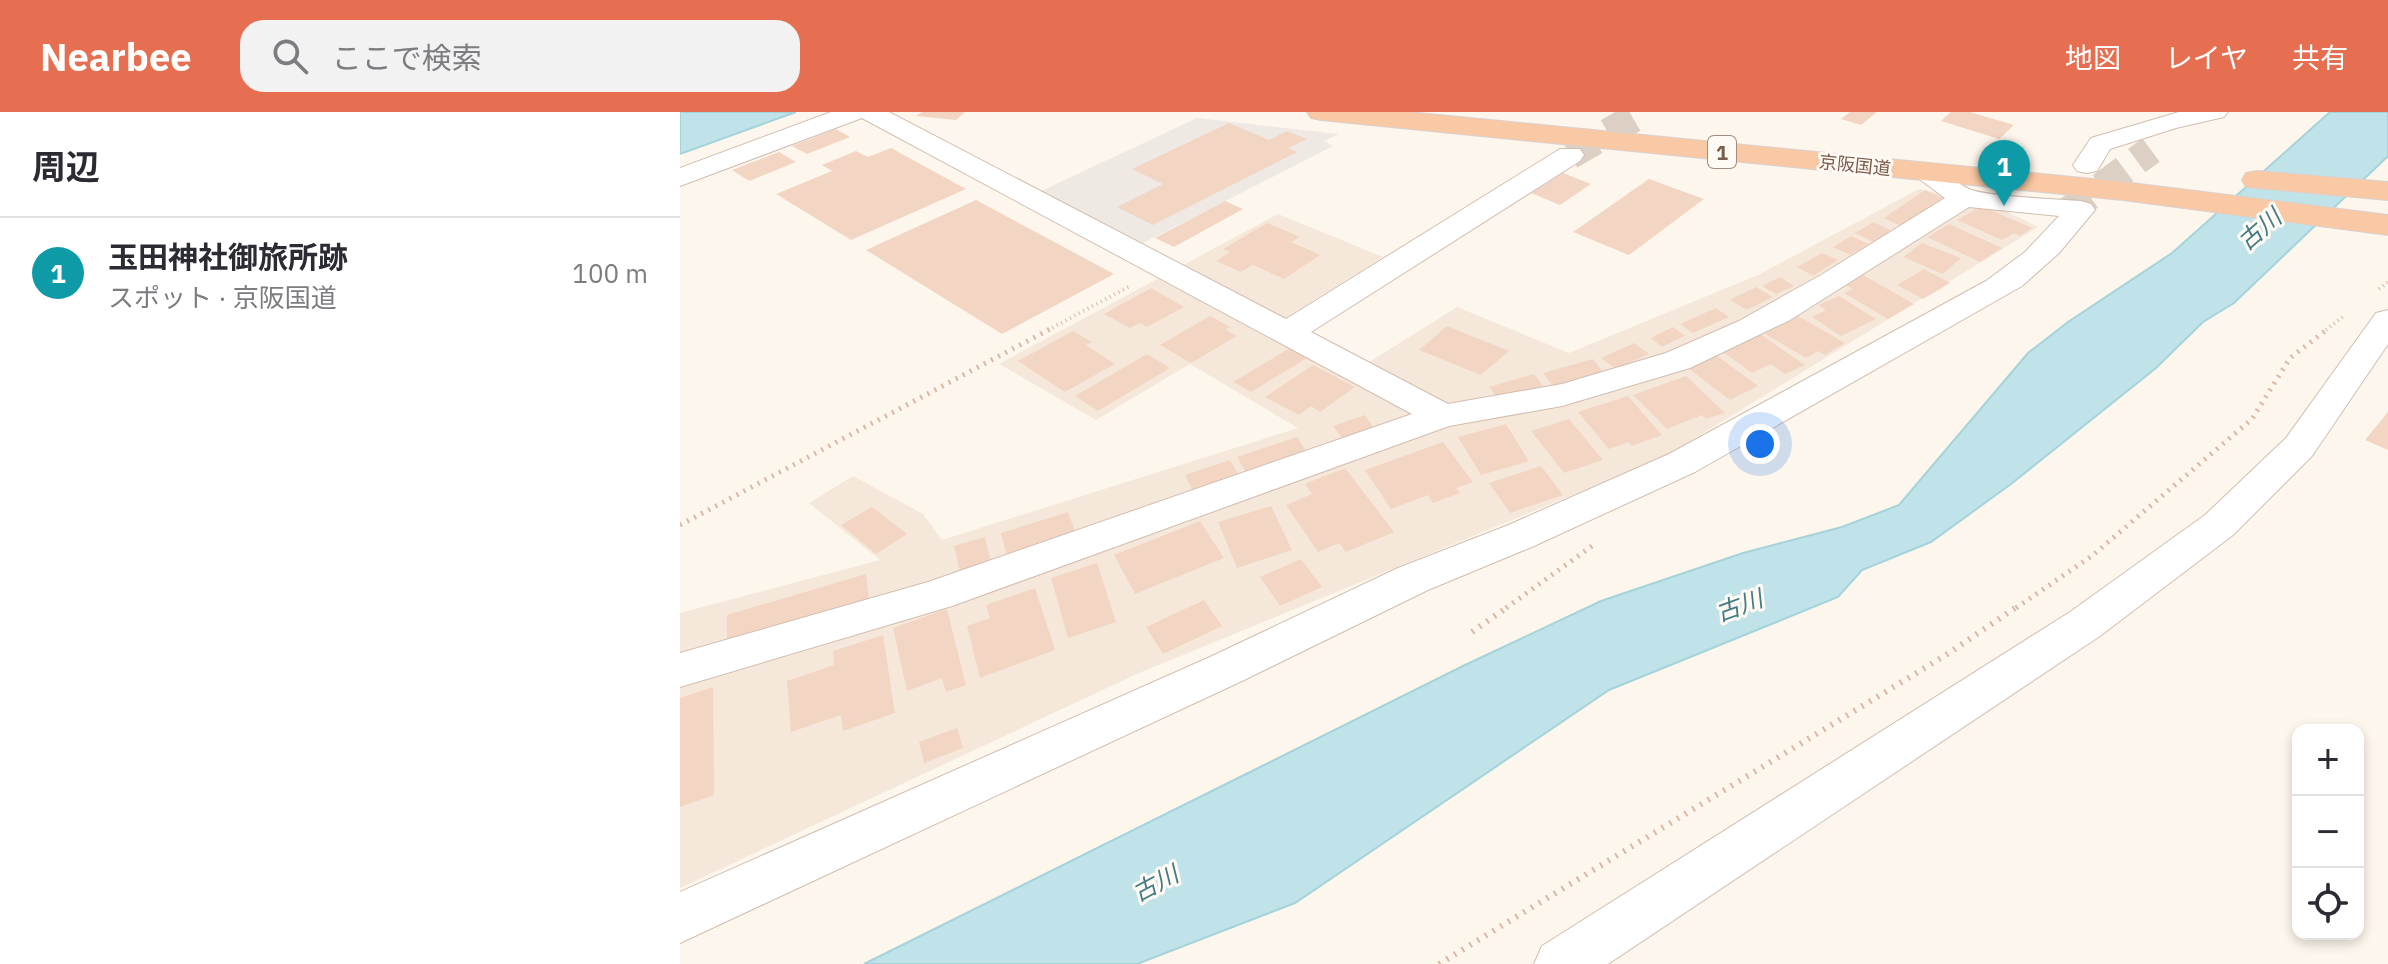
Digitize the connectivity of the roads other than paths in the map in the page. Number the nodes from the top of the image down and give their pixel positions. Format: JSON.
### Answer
{"nodes":[{"id":1,"x":855,"y":112,"type":"edge"},
{"id":2,"x":870,"y":112,"type":"edge"},
{"id":3,"x":1321,"y":112,"type":"edge"},
{"id":4,"x":1518,"y":112,"type":"edge"},
{"id":5,"x":2215,"y":112,"type":"edge"},
{"id":6,"x":2228,"y":112,"type":"edge"},
{"id":7,"x":1570,"y":155,"type":"tunnel mouth"},
{"id":8,"x":2149,"y":160,"type":"junction"},
{"id":9,"x":2087,"y":165,"type":"junction"},
{"id":10,"x":1924,"y":172,"type":"junction"},
{"id":11,"x":680,"y":178,"type":"edge"},
{"id":12,"x":2388,"y":191,"type":"edge"},
{"id":13,"x":1964,"y":198,"type":"junction"},
{"id":14,"x":2066,"y":213,"type":"tunnel mouth"},
{"id":15,"x":2388,"y":225,"type":"edge"},
{"id":16,"x":1983,"y":294,"type":"junction"},
{"id":17,"x":2382,"y":306,"type":"edge"},
{"id":18,"x":1289,"y":332,"type":"junction"},
{"id":19,"x":1443,"y":416,"type":"junction"},
{"id":20,"x":680,"y":670,"type":"edge"},
{"id":21,"x":680,"y":918,"type":"edge"},
{"id":22,"x":1561,"y":964,"type":"edge"}],
"edges":[{"from":1,"to":11,"type":"street"},
{"from":2,"to":18,"type":"street"},
{"from":3,"to":10,"type":"highway","name":"京阪国道","number":"1"},
{"from":4,"to":9,"type":"highway","name":"京阪国道","number":"1"},
{"from":5,"to":9,"type":"street"},
{"from":6,"to":8,"type":"street"},
{"from":7,"to":18,"type":"street"},
{"from":8,"to":9,"type":"highway","name":"京阪国道","number":"1"},
{"from":8,"to":12,"type":"highway","name":"京阪国道","number":"1"},
{"from":10,"to":13,"type":"street"},
{"from":10,"to":15,"type":"highway","name":"京阪国道","number":"1"},
{"from":13,"to":16,"type":"street"},
{"from":13,"to":19,"type":"street"},
{"from":14,"to":16,"type":"street"},
{"from":16,"to":21,"type":"street"},
{"from":17,"to":22,"type":"street"},
{"from":18,"to":19,"type":"street"},
{"from":19,"to":20,"type":"street"}]}
